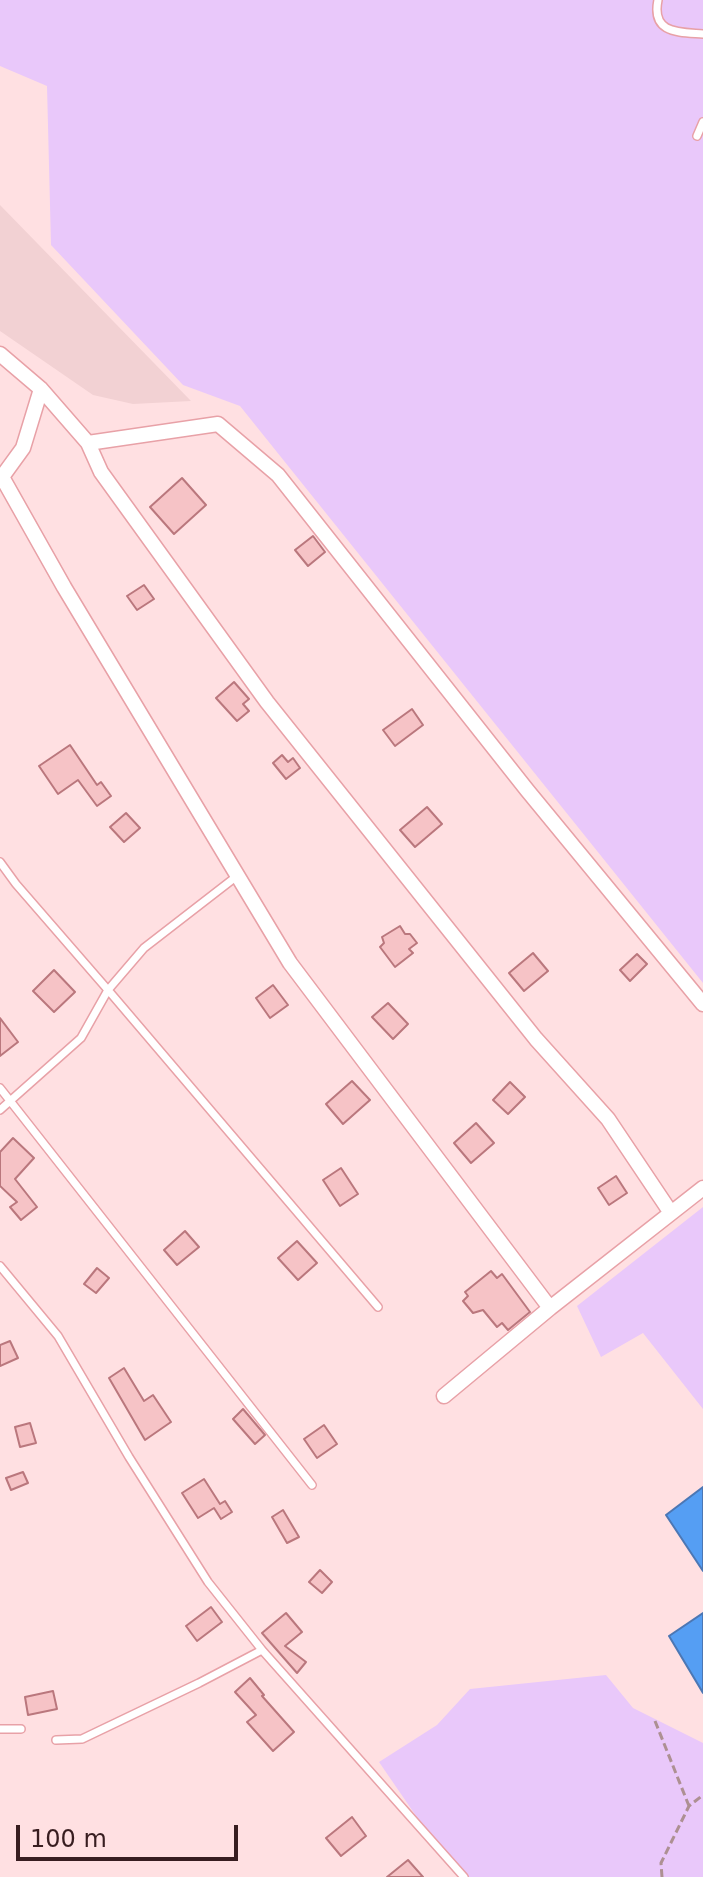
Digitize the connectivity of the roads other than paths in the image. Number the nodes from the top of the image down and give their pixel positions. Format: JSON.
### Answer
{"nodes":[{"id":1,"x":658,"y":0,"type":"edge"},
{"id":2,"x":703,"y":34,"type":"edge"},
{"id":3,"x":703,"y":122,"type":"edge"},
{"id":4,"x":697,"y":136,"type":"dead end"},
{"id":5,"x":0,"y":354,"type":"edge"},
{"id":6,"x":41,"y":389,"type":"junction"},
{"id":7,"x":88,"y":443,"type":"junction"},
{"id":8,"x":1,"y":478,"type":"edge"},
{"id":9,"x":0,"y":862,"type":"edge"},
{"id":10,"x":237,"y":876,"type":"junction"},
{"id":11,"x":108,"y":990,"type":"junction"},
{"id":12,"x":703,"y":1004,"type":"edge"},
{"id":13,"x":0,"y":1088,"type":"edge"},
{"id":14,"x":10,"y":1100,"type":"junction"},
{"id":15,"x":0,"y":1110,"type":"edge"},
{"id":16,"x":703,"y":1188,"type":"edge"},
{"id":17,"x":671,"y":1213,"type":"junction"},
{"id":18,"x":0,"y":1266,"type":"edge"},
{"id":19,"x":378,"y":1307,"type":"dead end"},
{"id":20,"x":550,"y":1308,"type":"junction"},
{"id":21,"x":444,"y":1396,"type":"dead end"},
{"id":22,"x":312,"y":1485,"type":"dead end"},
{"id":23,"x":262,"y":1650,"type":"junction"},
{"id":24,"x":0,"y":1729,"type":"edge"},
{"id":25,"x":21,"y":1729,"type":"dead end"},
{"id":26,"x":56,"y":1740,"type":"dead end"},
{"id":27,"x":464,"y":1877,"type":"edge"}],
"edges":[{"from":1,"to":2,"type":"lane"},
{"from":3,"to":4,"type":"lane"},
{"from":5,"to":6,"type":"street"},
{"from":6,"to":7,"type":"street"},
{"from":6,"to":8,"type":"street"},
{"from":7,"to":12,"type":"street"},
{"from":7,"to":17,"type":"street"},
{"from":8,"to":10,"type":"street"},
{"from":9,"to":11,"type":"lane"},
{"from":10,"to":11,"type":"lane"},
{"from":10,"to":20,"type":"street"},
{"from":11,"to":14,"type":"lane"},
{"from":11,"to":19,"type":"lane"},
{"from":13,"to":14,"type":"lane"},
{"from":14,"to":15,"type":"lane"},
{"from":14,"to":22,"type":"lane"},
{"from":16,"to":17,"type":"street"},
{"from":17,"to":20,"type":"street"},
{"from":18,"to":23,"type":"lane"},
{"from":20,"to":21,"type":"street"},
{"from":23,"to":26,"type":"lane"},
{"from":23,"to":27,"type":"lane"},
{"from":24,"to":25,"type":"lane"}]}
